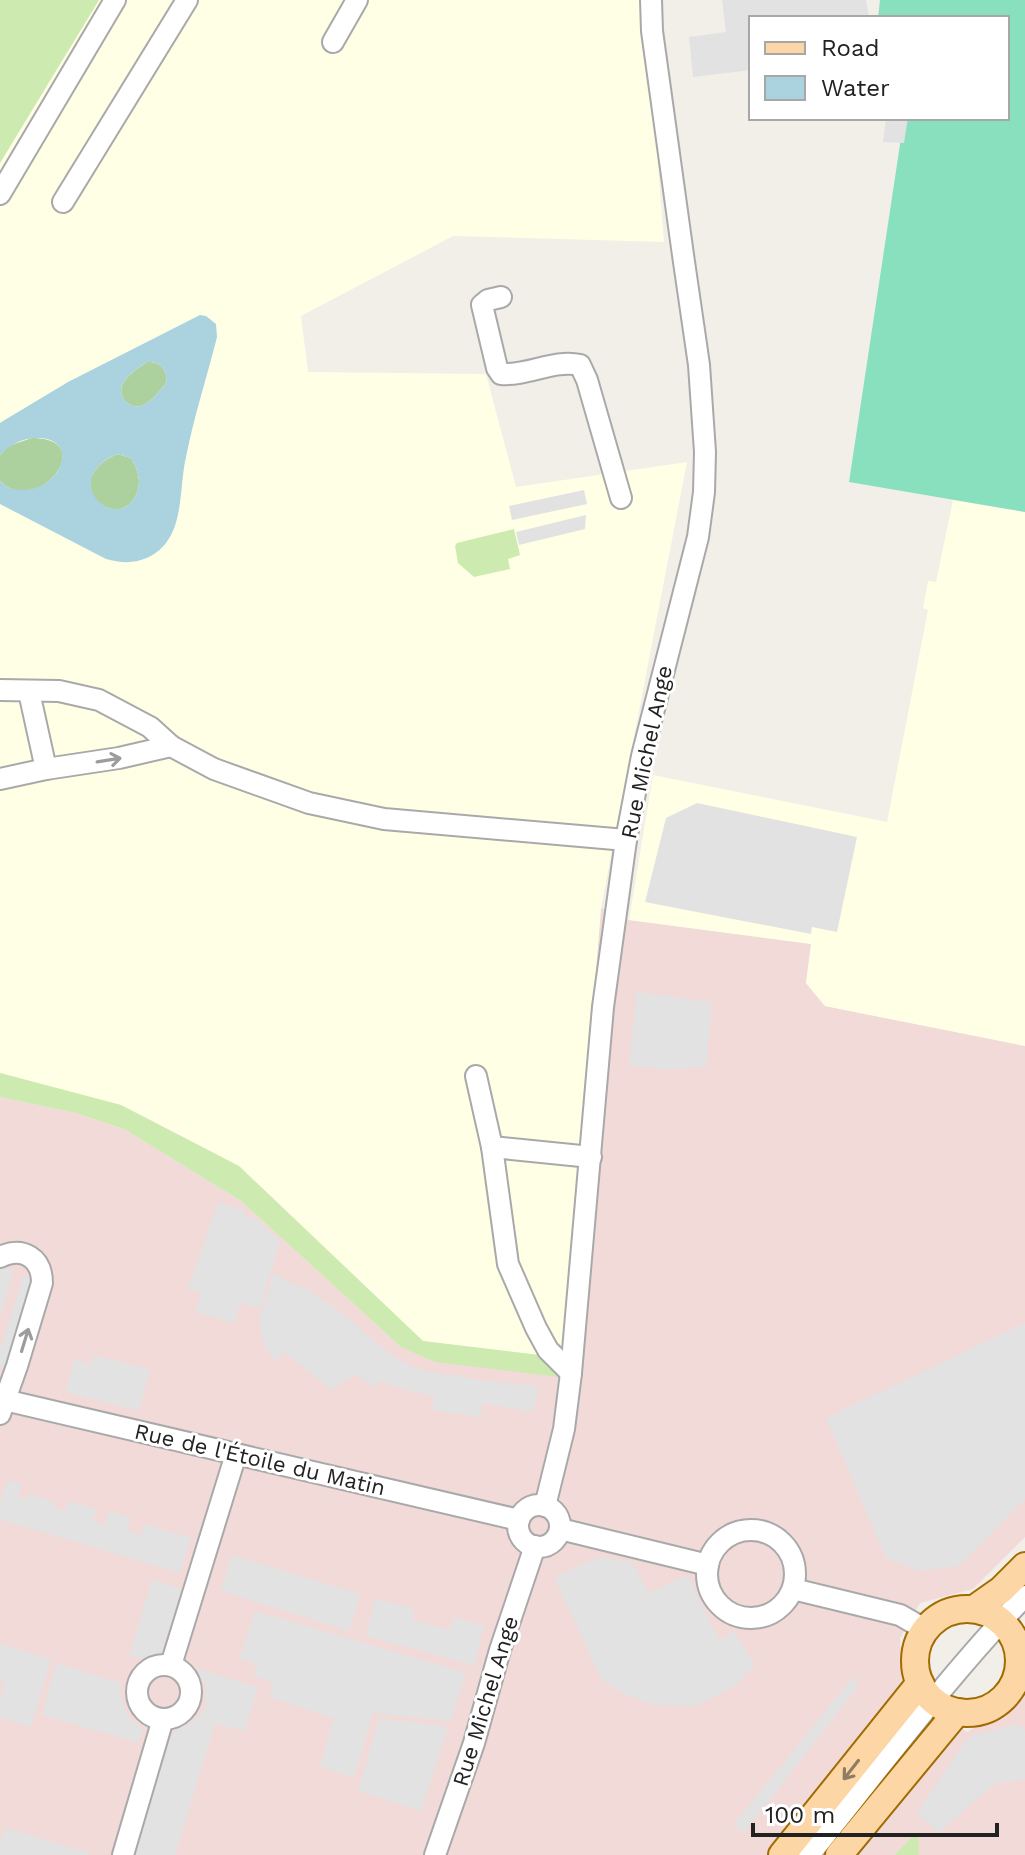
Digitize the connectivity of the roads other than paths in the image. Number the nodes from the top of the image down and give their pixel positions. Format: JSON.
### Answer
{"nodes":[{"id":1,"x":115,"y":0,"type":"edge"},
{"id":2,"x":187,"y":0,"type":"edge"},
{"id":3,"x":357,"y":0,"type":"edge"},
{"id":4,"x":651,"y":0,"type":"edge"},
{"id":5,"x":333,"y":42,"type":"dead end"},
{"id":6,"x":0,"y":194,"type":"edge"},
{"id":7,"x":63,"y":202,"type":"dead end"},
{"id":8,"x":501,"y":297,"type":"dead end"},
{"id":9,"x":621,"y":498,"type":"dead end"},
{"id":10,"x":0,"y":690,"type":"edge"},
{"id":11,"x":29,"y":692,"type":"junction"},
{"id":12,"x":171,"y":746,"type":"junction"},
{"id":13,"x":46,"y":769,"type":"junction"},
{"id":14,"x":0,"y":779,"type":"edge"},
{"id":15,"x":626,"y":840,"type":"junction"},
{"id":16,"x":476,"y":1076,"type":"dead end"},
{"id":17,"x":492,"y":1147,"type":"junction"},
{"id":18,"x":591,"y":1157,"type":"junction"},
{"id":19,"x":0,"y":1257,"type":"edge"},
{"id":20,"x":571,"y":1373,"type":"junction"},
{"id":21,"x":2,"y":1404,"type":"edge"},
{"id":22,"x":236,"y":1454,"type":"junction"},
{"id":23,"x":545,"y":1506,"type":"junction"},
{"id":24,"x":519,"y":1520,"type":"junction"},
{"id":25,"x":560,"y":1529,"type":"junction"},
{"id":26,"x":535,"y":1546,"type":"junction"},
{"id":27,"x":708,"y":1565,"type":"junction"},
{"id":28,"x":1025,"y":1566,"type":"edge"},
{"id":29,"x":793,"y":1589,"type":"junction"},
{"id":30,"x":1025,"y":1596,"type":"edge"},
{"id":31,"x":974,"y":1609,"type":"junction"},
{"id":32,"x":926,"y":1630,"type":"junction"},
{"id":33,"x":1015,"y":1633,"type":"edge"},
{"id":34,"x":171,"y":1665,"type":"junction"},
{"id":35,"x":937,"y":1698,"type":"junction"},
{"id":36,"x":163,"y":1719,"type":"junction"},
{"id":37,"x":123,"y":1855,"type":"edge"},
{"id":38,"x":435,"y":1855,"type":"edge"},
{"id":39,"x":782,"y":1855,"type":"edge"},
{"id":40,"x":809,"y":1855,"type":"edge"},
{"id":41,"x":839,"y":1855,"type":"edge"}],
"edges":[{"from":1,"to":6,"type":"street"},
{"from":2,"to":7,"type":"street"},
{"from":3,"to":5,"type":"street"},
{"from":4,"to":15,"type":"street","name":"Rue Michel Ange"},
{"from":8,"to":9,"type":"street"},
{"from":10,"to":11,"type":"street"},
{"from":11,"to":12,"type":"street"},
{"from":11,"to":13,"type":"street"},
{"from":13,"to":12,"type":"street","one_way":true},
{"from":12,"to":15,"type":"street"},
{"from":13,"to":14,"type":"street"},
{"from":15,"to":18,"type":"street","name":"Rue Michel Ange"},
{"from":16,"to":17,"type":"street"},
{"from":17,"to":18,"type":"street"},
{"from":17,"to":20,"type":"street"},
{"from":18,"to":20,"type":"street","name":"Rue Michel Ange"},
{"from":21,"to":19,"type":"street","one_way":true},
{"from":20,"to":23,"type":"street","name":"Rue Michel Ange"},
{"from":21,"to":22,"type":"street","name":"Rue de l'Étoile du Matin"},
{"from":22,"to":24,"type":"street","name":"Rue de l'Étoile du Matin"},
{"from":22,"to":34,"type":"street"},
{"from":23,"to":24,"type":"street"},
{"from":23,"to":25,"type":"street"},
{"from":24,"to":26,"type":"street"},
{"from":25,"to":26,"type":"street"},
{"from":25,"to":27,"type":"street"},
{"from":26,"to":38,"type":"street","name":"Rue Michel Ange"},
{"from":27,"to":29,"type":"street"},
{"from":27,"to":29,"type":"street"},
{"from":28,"to":31,"type":"main road"},
{"from":29,"to":32,"type":"street"},
{"from":30,"to":33,"type":"street"},
{"from":31,"to":32,"type":"main road"},
{"from":31,"to":33,"type":"main road"},
{"from":32,"to":35,"type":"main road"},
{"from":33,"to":35,"type":"street"},
{"from":33,"to":35,"type":"main road"},
{"from":34,"to":36,"type":"street"},
{"from":34,"to":36,"type":"street"},
{"from":35,"to":39,"type":"main road","one_way":true},
{"from":35,"to":40,"type":"street"},
{"from":35,"to":41,"type":"main road"},
{"from":36,"to":37,"type":"street"}]}
